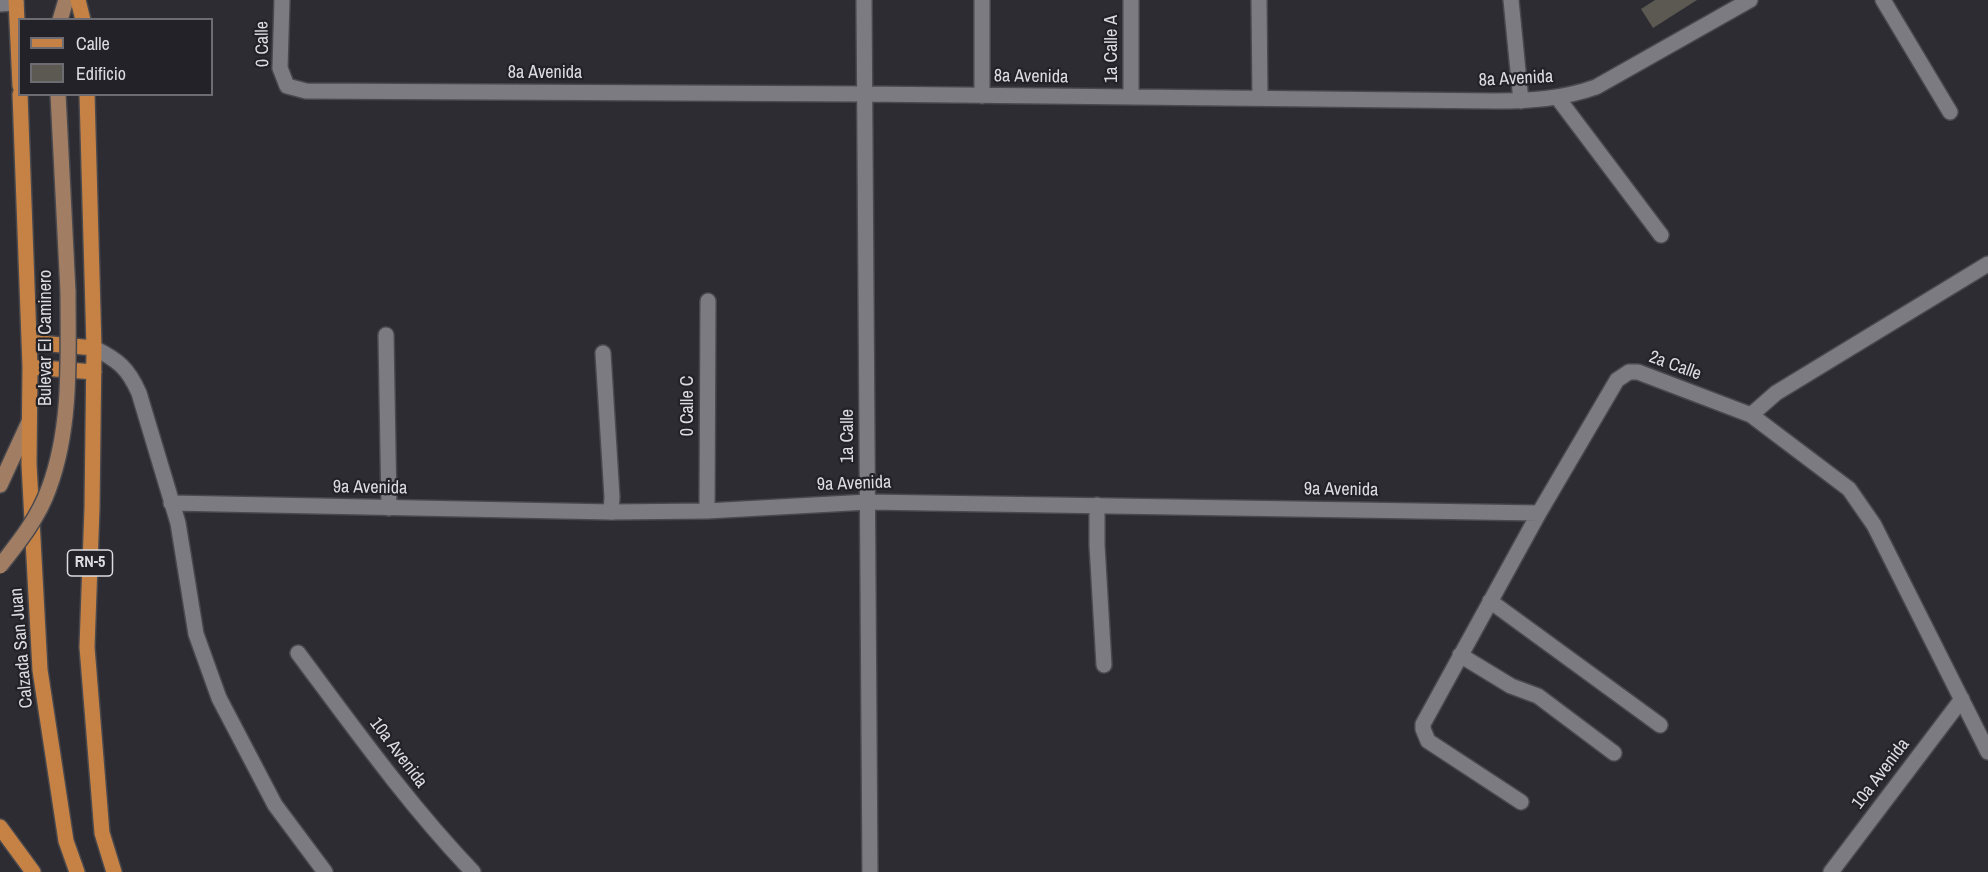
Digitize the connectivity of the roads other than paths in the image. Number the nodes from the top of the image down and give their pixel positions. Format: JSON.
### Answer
{"nodes":[{"id":1,"x":66,"y":0,"type":"edge"},
{"id":2,"x":78,"y":0,"type":"edge"},
{"id":3,"x":282,"y":0,"type":"edge"},
{"id":4,"x":864,"y":0,"type":"edge"},
{"id":5,"x":982,"y":0,"type":"edge"},
{"id":6,"x":1131,"y":0,"type":"edge"},
{"id":7,"x":1259,"y":0,"type":"edge"},
{"id":8,"x":1511,"y":0,"type":"edge"},
{"id":9,"x":1750,"y":0,"type":"edge"},
{"id":10,"x":1883,"y":0,"type":"edge"},
{"id":11,"x":16,"y":1,"type":"edge"},
{"id":12,"x":0,"y":4,"type":"edge"},
{"id":13,"x":61,"y":18,"type":"edge"},
{"id":14,"x":82,"y":18,"type":"edge"},
{"id":15,"x":18,"y":44,"type":"edge"},
{"id":16,"x":287,"y":86,"type":"joint"},
{"id":17,"x":865,"y":94,"type":"junction"},
{"id":18,"x":20,"y":96,"type":"edge"},
{"id":19,"x":58,"y":96,"type":"edge"},
{"id":20,"x":87,"y":96,"type":"edge"},
{"id":21,"x":982,"y":96,"type":"junction"},
{"id":22,"x":1131,"y":97,"type":"junction"},
{"id":23,"x":1557,"y":97,"type":"junction"},
{"id":24,"x":1260,"y":99,"type":"junction"},
{"id":25,"x":1521,"y":101,"type":"junction"},
{"id":26,"x":1950,"y":112,"type":"dead end"},
{"id":27,"x":1661,"y":235,"type":"dead end"},
{"id":28,"x":1988,"y":264,"type":"edge"},
{"id":29,"x":708,"y":301,"type":"dead end"},
{"id":30,"x":386,"y":335,"type":"dead end"},
{"id":31,"x":29,"y":342,"type":"junction"},
{"id":32,"x":94,"y":348,"type":"junction"},
{"id":33,"x":603,"y":353,"type":"dead end"},
{"id":34,"x":30,"y":366,"type":"junction"},
{"id":35,"x":94,"y":372,"type":"junction"},
{"id":36,"x":1751,"y":415,"type":"junction"},
{"id":37,"x":29,"y":422,"type":"junction"},
{"id":38,"x":0,"y":485,"type":"edge"},
{"id":39,"x":868,"y":502,"type":"junction"},
{"id":40,"x":171,"y":503,"type":"junction"},
{"id":41,"x":1097,"y":505,"type":"junction"},
{"id":42,"x":389,"y":508,"type":"junction"},
{"id":43,"x":707,"y":511,"type":"junction"},
{"id":44,"x":611,"y":512,"type":"junction"},
{"id":45,"x":1539,"y":513,"type":"junction"},
{"id":46,"x":0,"y":566,"type":"edge"},
{"id":47,"x":1490,"y":601,"type":"junction"},
{"id":48,"x":298,"y":653,"type":"dead end"},
{"id":49,"x":1460,"y":655,"type":"junction"},
{"id":50,"x":1104,"y":665,"type":"dead end"},
{"id":51,"x":1962,"y":699,"type":"junction"},
{"id":52,"x":1660,"y":725,"type":"dead end"},
{"id":53,"x":1988,"y":752,"type":"edge"},
{"id":54,"x":1614,"y":753,"type":"dead end"},
{"id":55,"x":1521,"y":802,"type":"dead end"},
{"id":56,"x":0,"y":827,"type":"edge"},
{"id":57,"x":33,"y":872,"type":"edge"},
{"id":58,"x":78,"y":872,"type":"edge"},
{"id":59,"x":114,"y":872,"type":"edge"},
{"id":60,"x":325,"y":872,"type":"edge"},
{"id":61,"x":473,"y":872,"type":"edge"},
{"id":62,"x":870,"y":872,"type":"edge"},
{"id":63,"x":1831,"y":872,"type":"edge"}],
"edges":[{"from":1,"to":13,"type":"main road"},
{"from":2,"to":14,"type":"main road"},
{"from":3,"to":16,"type":"street","name":"0 Calle"},
{"from":4,"to":17,"type":"street","name":"1a Calle"},
{"from":5,"to":21,"type":"street"},
{"from":6,"to":22,"type":"street","name":"1a Calle A"},
{"from":7,"to":24,"type":"street"},
{"from":8,"to":25,"type":"street"},
{"from":9,"to":23,"type":"street","name":"8a Avenida"},
{"from":10,"to":26,"type":"street"},
{"from":11,"to":12,"type":"street"},
{"from":11,"to":15,"type":"main road"},
{"from":16,"to":17,"type":"street","name":"8a Avenida"},
{"from":17,"to":21,"type":"street","name":"8a Avenida"},
{"from":17,"to":39,"type":"street","name":"1a Calle"},
{"from":18,"to":31,"type":"main road","name":"Calzada San Juan"},
{"from":19,"to":46,"type":"main road","name":"Bulevar El Caminero","bridge":true},
{"from":20,"to":32,"type":"main road","number":"RN-5"},
{"from":21,"to":22,"type":"street","name":"8a Avenida"},
{"from":22,"to":24,"type":"street","name":"8a Avenida"},
{"from":23,"to":25,"type":"street","name":"8a Avenida"},
{"from":23,"to":27,"type":"street"},
{"from":24,"to":25,"type":"street","name":"8a Avenida"},
{"from":28,"to":36,"type":"street"},
{"from":29,"to":43,"type":"street","name":"0 Calle C"},
{"from":30,"to":42,"type":"street"},
{"from":31,"to":32,"type":"main road"},
{"from":31,"to":34,"type":"main road","name":"Calzada San Juan"},
{"from":32,"to":35,"type":"main road","number":"RN-5"},
{"from":32,"to":40,"type":"street"},
{"from":33,"to":44,"type":"street"},
{"from":34,"to":35,"type":"main road"},
{"from":34,"to":37,"type":"main road","name":"Calzada San Juan"},
{"from":35,"to":59,"type":"main road","number":"RN-5"},
{"from":36,"to":45,"type":"street","name":"2a Calle"},
{"from":36,"to":51,"type":"street","name":"2a Calle"},
{"from":37,"to":38,"type":"main road","name":"Bulevar El Caminero"},
{"from":37,"to":58,"type":"main road","name":"Calzada San Juan"},
{"from":39,"to":41,"type":"street","name":"9a Avenida"},
{"from":39,"to":43,"type":"street","name":"9a Avenida"},
{"from":39,"to":62,"type":"street","name":"1a Calle"},
{"from":40,"to":42,"type":"street","name":"9a Avenida"},
{"from":40,"to":60,"type":"street"},
{"from":41,"to":45,"type":"street","name":"9a Avenida"},
{"from":41,"to":50,"type":"street"},
{"from":42,"to":44,"type":"street","name":"9a Avenida"},
{"from":43,"to":44,"type":"street","name":"9a Avenida"},
{"from":45,"to":47,"type":"street","name":"2a Calle"},
{"from":47,"to":49,"type":"street","name":"2a Calle"},
{"from":47,"to":52,"type":"street"},
{"from":48,"to":61,"type":"street","name":"10a Avenida"},
{"from":49,"to":54,"type":"street"},
{"from":49,"to":55,"type":"street","name":"2a Calle"},
{"from":51,"to":53,"type":"street","name":"2a Calle"},
{"from":51,"to":63,"type":"street","name":"10a Avenida"},
{"from":56,"to":57,"type":"main road"}]}
